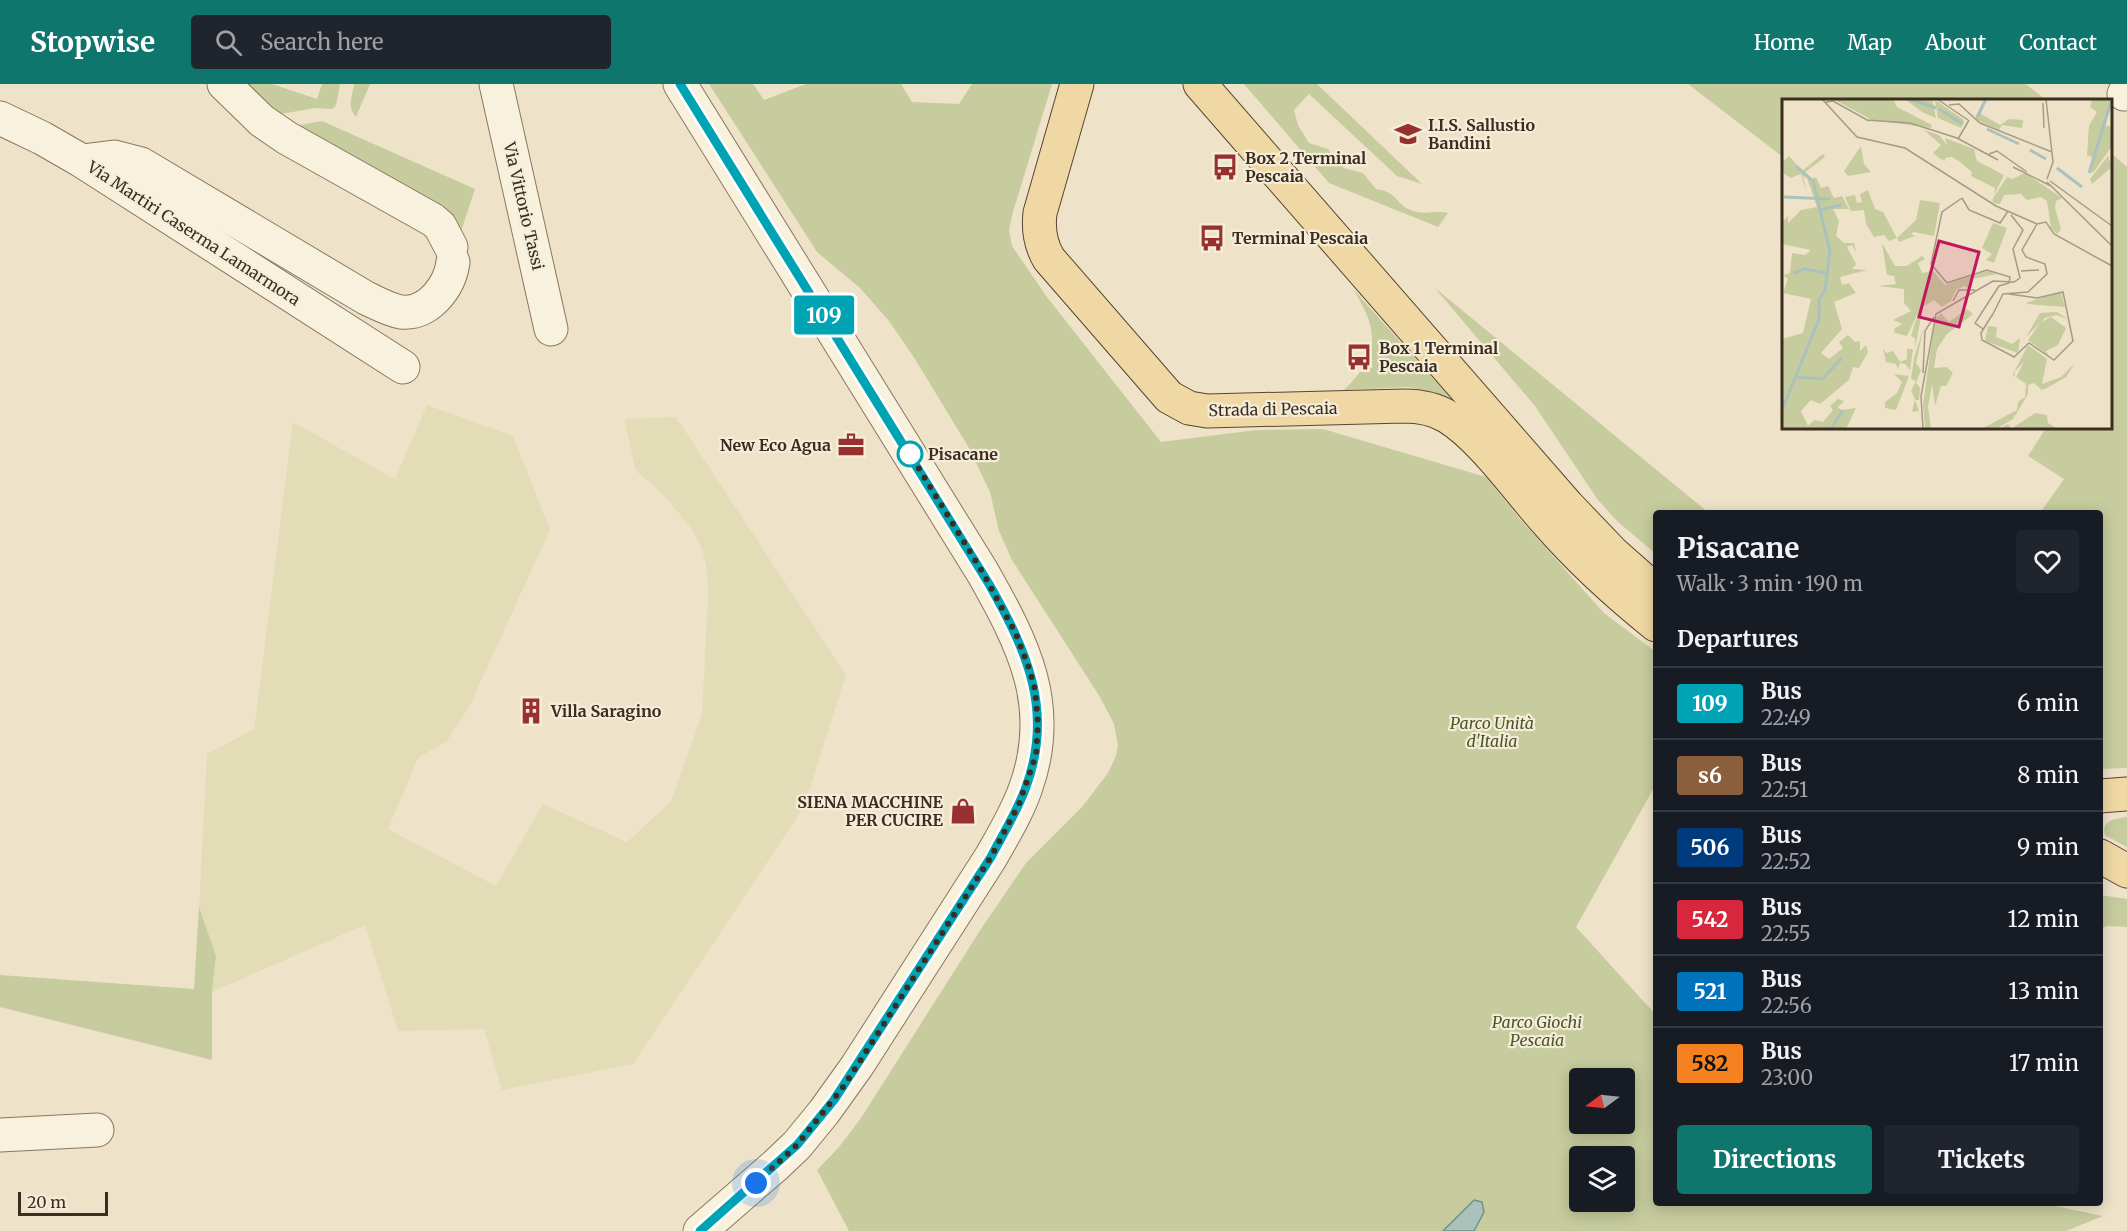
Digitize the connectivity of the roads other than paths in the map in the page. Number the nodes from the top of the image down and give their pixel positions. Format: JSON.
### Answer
{"nodes":[{"id":1,"x":224,"y":84,"type":"edge"},
{"id":2,"x":496,"y":84,"type":"edge"},
{"id":3,"x":680,"y":84,"type":"edge"},
{"id":4,"x":1077,"y":84,"type":"edge"},
{"id":5,"x":1200,"y":84,"type":"edge"},
{"id":6,"x":0,"y":118,"type":"edge"},
{"id":7,"x":82,"y":161,"type":"junction"},
{"id":8,"x":551,"y":329,"type":"dead end"},
{"id":9,"x":403,"y":367,"type":"dead end"},
{"id":10,"x":1653,"y":588,"type":"edge"},
{"id":11,"x":1653,"y":622,"type":"edge"},
{"id":12,"x":2127,"y":794,"type":"edge"},
{"id":13,"x":2103,"y":796,"type":"edge"},
{"id":14,"x":2103,"y":858,"type":"edge"},
{"id":15,"x":2127,"y":871,"type":"edge"},
{"id":16,"x":97,"y":1130,"type":"dead end"},
{"id":17,"x":0,"y":1135,"type":"edge"},
{"id":18,"x":700,"y":1231,"type":"edge"}],
"edges":[{"from":1,"to":7,"type":"street","name":"Via Martiri Caserma Lamarmora"},
{"from":2,"to":8,"type":"street","name":"Via Vittorio Tassi"},
{"from":3,"to":18,"type":"street"},
{"from":4,"to":11,"type":"main road","name":"Strada di Pescaia"},
{"from":5,"to":10,"type":"main road"},
{"from":6,"to":7,"type":"street"},
{"from":7,"to":9,"type":"street","name":"Via Martiri Caserma Lamarmora"},
{"from":12,"to":13,"type":"main road"},
{"from":14,"to":15,"type":"main road"},
{"from":16,"to":17,"type":"street"}]}
